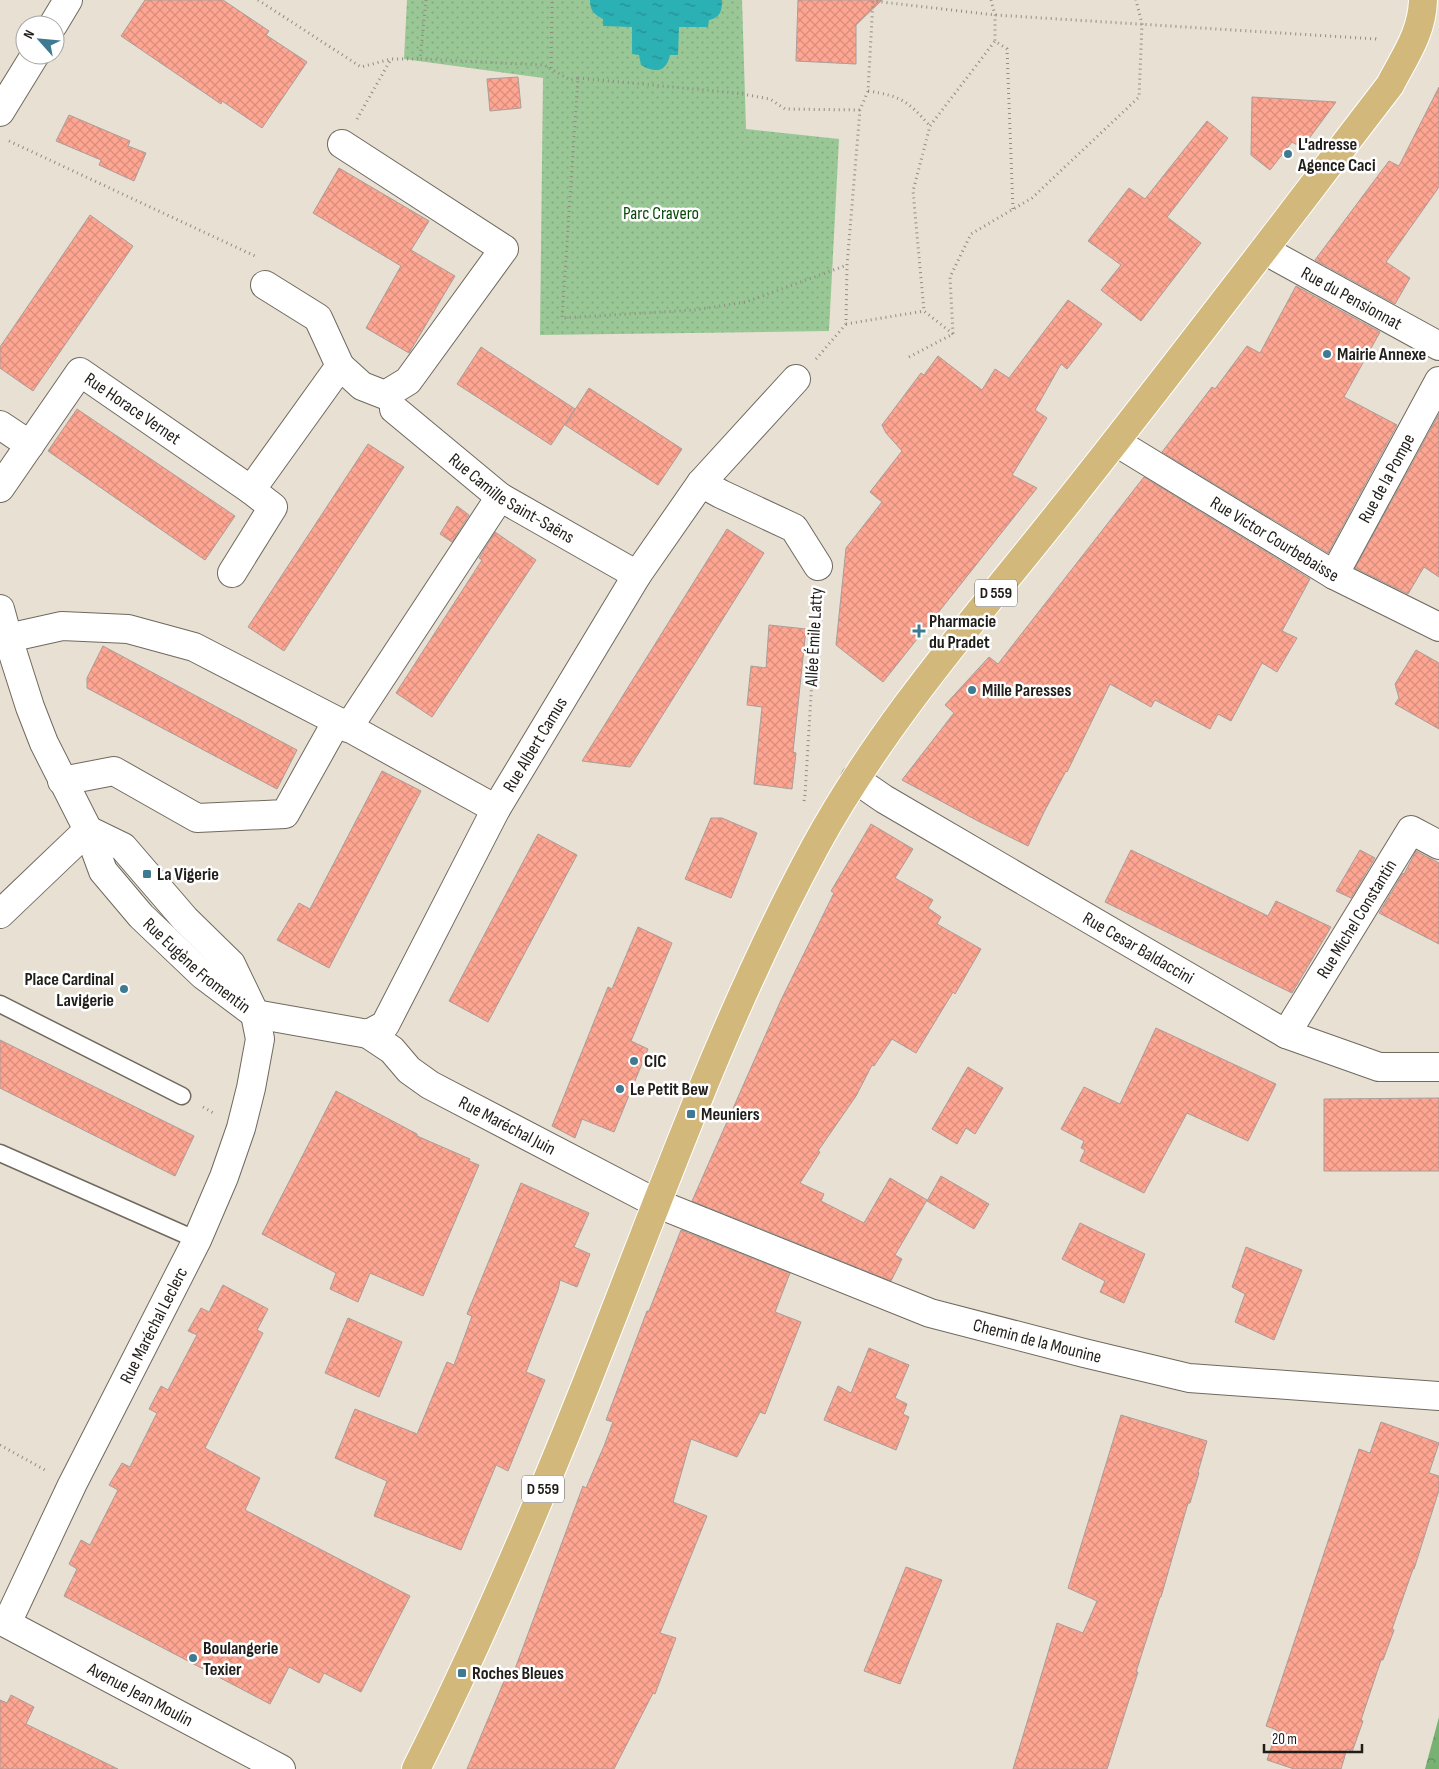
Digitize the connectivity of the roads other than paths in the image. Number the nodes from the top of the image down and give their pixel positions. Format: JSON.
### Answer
{"nodes":[{"id":1,"x":68,"y":0,"type":"edge"},
{"id":2,"x":1423,"y":0,"type":"edge"},
{"id":3,"x":59,"y":15,"type":"edge"},
{"id":4,"x":30,"y":65,"type":"edge"},
{"id":5,"x":0,"y":124,"type":"edge"},
{"id":6,"x":342,"y":144,"type":"road end"},
{"id":7,"x":1264,"y":250,"type":"junction"},
{"id":8,"x":265,"y":285,"type":"road end"},
{"id":9,"x":1439,"y":346,"type":"edge"},
{"id":10,"x":340,"y":366,"type":"junction"},
{"id":11,"x":796,"y":379,"type":"road end"},
{"id":12,"x":1439,"y":380,"type":"edge"},
{"id":13,"x":390,"y":402,"type":"junction"},
{"id":14,"x":0,"y":424,"type":"edge"},
{"id":15,"x":1116,"y":442,"type":"junction"},
{"id":16,"x":30,"y":445,"type":"junction"},
{"id":17,"x":701,"y":483,"type":"junction"},
{"id":18,"x":0,"y":488,"type":"edge"},
{"id":19,"x":251,"y":490,"type":"junction"},
{"id":20,"x":500,"y":497,"type":"junction"},
{"id":21,"x":818,"y":566,"type":"road end"},
{"id":22,"x":232,"y":573,"type":"dead end"},
{"id":23,"x":637,"y":575,"type":"junction"},
{"id":24,"x":1334,"y":575,"type":"junction"},
{"id":25,"x":0,"y":609,"type":"edge"},
{"id":26,"x":1439,"y":627,"type":"edge"},
{"id":27,"x":8,"y":638,"type":"junction"},
{"id":28,"x":342,"y":725,"type":"junction"},
{"id":29,"x":855,"y":780,"type":"junction"},
{"id":30,"x":62,"y":781,"type":"junction"},
{"id":31,"x":496,"y":808,"type":"junction"},
{"id":32,"x":88,"y":830,"type":"junction"},
{"id":33,"x":1439,"y":845,"type":"edge"},
{"id":34,"x":0,"y":914,"type":"edge"},
{"id":35,"x":0,"y":1004,"type":"edge"},
{"id":36,"x":255,"y":1014,"type":"junction"},
{"id":37,"x":368,"y":1034,"type":"junction"},
{"id":38,"x":1286,"y":1034,"type":"junction"},
{"id":39,"x":1439,"y":1067,"type":"edge"},
{"id":40,"x":182,"y":1096,"type":"dead end"},
{"id":41,"x":0,"y":1153,"type":"edge"},
{"id":42,"x":656,"y":1204,"type":"junction"},
{"id":43,"x":197,"y":1240,"type":"junction"},
{"id":44,"x":1439,"y":1396,"type":"edge"},
{"id":45,"x":3,"y":1622,"type":"edge"},
{"id":46,"x":281,"y":1769,"type":"edge"},
{"id":47,"x":416,"y":1769,"type":"edge"}],
"edges":[{"from":1,"to":3,"type":"street"},
{"from":2,"to":7,"type":"main road","number":"D 559"},
{"from":4,"to":5,"type":"street"},
{"from":6,"to":13,"type":"street"},
{"from":7,"to":9,"type":"street","name":"Rue du Pensionnat"},
{"from":7,"to":15,"type":"main road","number":"D 559"},
{"from":8,"to":10,"type":"street"},
{"from":10,"to":13,"type":"street"},
{"from":10,"to":19,"type":"street"},
{"from":11,"to":17,"type":"street","name":"Rue Albert Camus"},
{"from":12,"to":24,"type":"street","name":"Rue de la Pompe"},
{"from":13,"to":20,"type":"street","name":"Rue Camille Saint-Saëns"},
{"from":14,"to":16,"type":"street"},
{"from":15,"to":24,"type":"street","name":"Rue Victor Courbebaisse"},
{"from":15,"to":29,"type":"main road","number":"D 559"},
{"from":16,"to":18,"type":"street","name":"Rue Horace Vernet"},
{"from":16,"to":19,"type":"street","name":"Rue Horace Vernet"},
{"from":17,"to":21,"type":"street","name":"Allée Émile Latty"},
{"from":17,"to":23,"type":"street","name":"Rue Albert Camus"},
{"from":19,"to":22,"type":"street","name":"Rue Horace Vernet"},
{"from":20,"to":23,"type":"street","name":"Rue Camille Saint-Saëns"},
{"from":20,"to":28,"type":"street"},
{"from":23,"to":31,"type":"street","name":"Rue Albert Camus"},
{"from":24,"to":26,"type":"street","name":"Rue Victor Courbebaisse"},
{"from":25,"to":27,"type":"street"},
{"from":27,"to":28,"type":"street"},
{"from":27,"to":30,"type":"street"},
{"from":28,"to":30,"type":"street"},
{"from":28,"to":31,"type":"street"},
{"from":29,"to":38,"type":"street","name":"Rue Cesar Baldaccini"},
{"from":29,"to":42,"type":"main road","number":"D 559"},
{"from":30,"to":32,"type":"street"},
{"from":31,"to":37,"type":"street","name":"Rue Albert Camus"},
{"from":32,"to":34,"type":"street"},
{"from":32,"to":36,"type":"street","name":"Rue Eugène Fromentin"},
{"from":33,"to":38,"type":"street","name":"Rue Michel Constantin"},
{"from":35,"to":40,"type":"lane"},
{"from":36,"to":37,"type":"street"},
{"from":36,"to":43,"type":"street","name":"Rue Maréchal Leclerc"},
{"from":37,"to":42,"type":"street","name":"Rue Maréchal Juin"},
{"from":38,"to":39,"type":"street","name":"Rue Cesar Baldaccini"},
{"from":41,"to":43,"type":"lane"},
{"from":42,"to":44,"type":"street","name":"Chemin de la Mounine"},
{"from":42,"to":47,"type":"main road","number":"D 559"},
{"from":43,"to":45,"type":"street","name":"Rue Maréchal Leclerc"},
{"from":45,"to":46,"type":"street","name":"Avenue Jean Moulin"}]}
